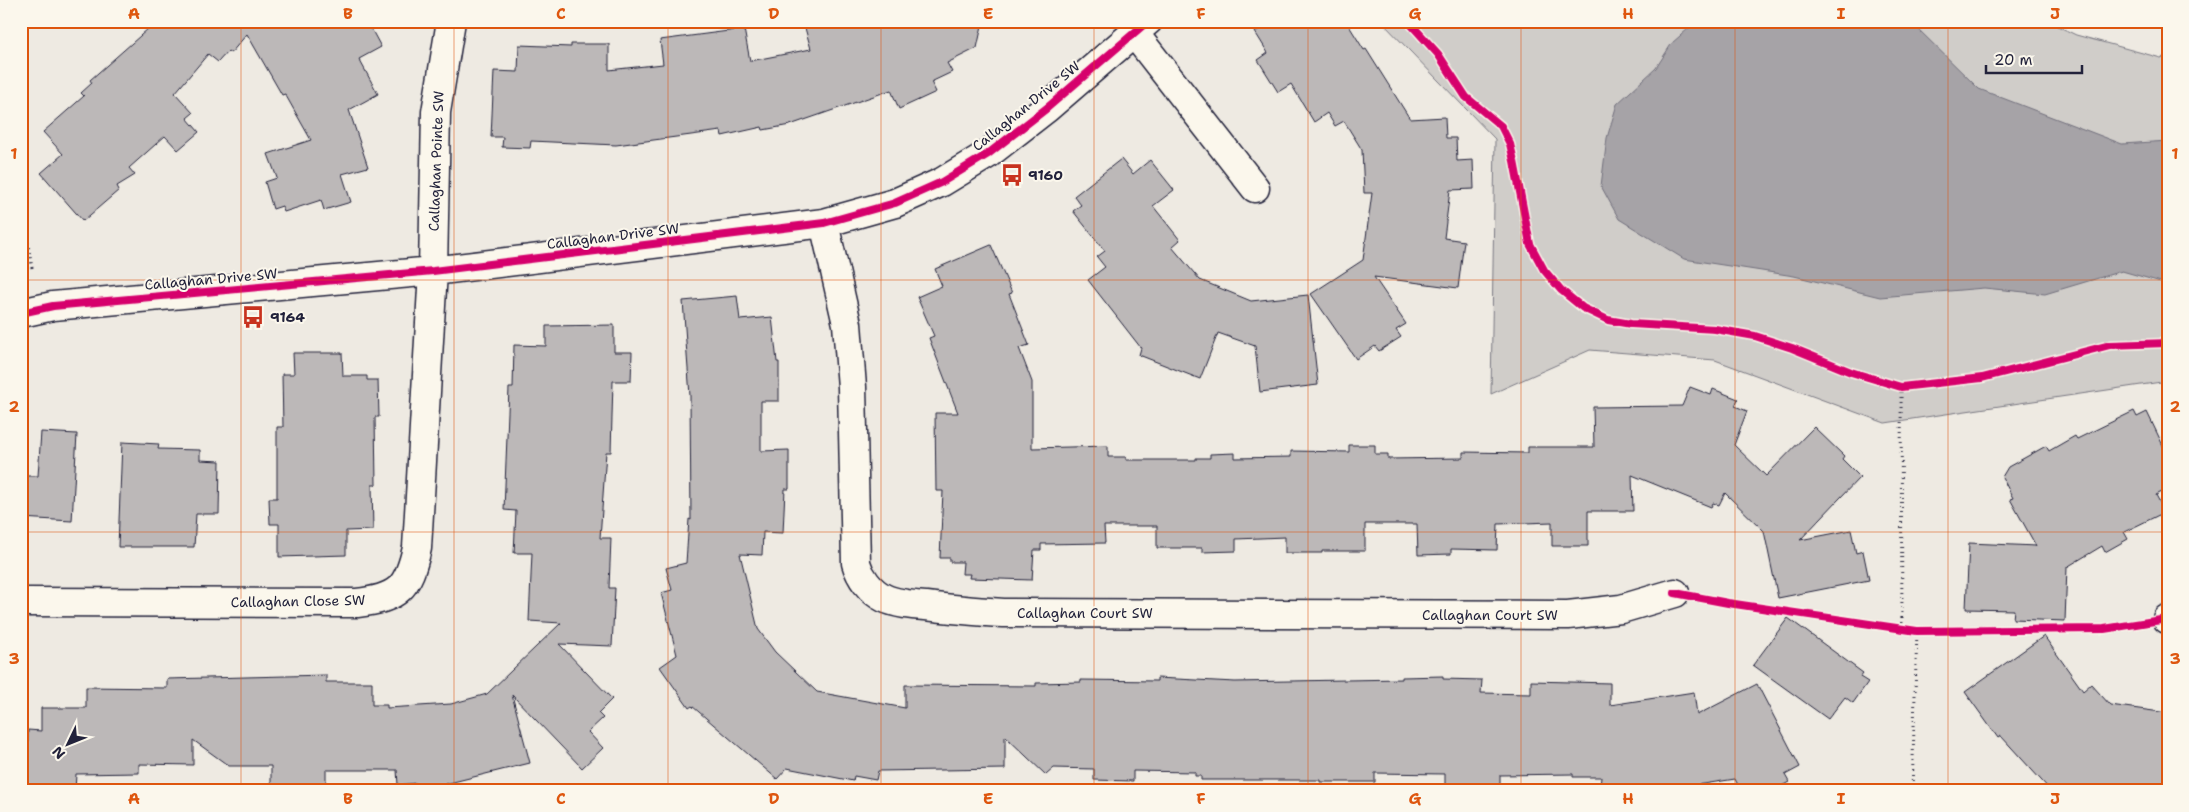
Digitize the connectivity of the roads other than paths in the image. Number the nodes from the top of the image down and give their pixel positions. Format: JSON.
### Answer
{"nodes":[{"id":1,"x":451,"y":21,"type":"edge"},
{"id":2,"x":1141,"y":27,"type":"edge"},
{"id":3,"x":1254,"y":188,"type":"dead end"},
{"id":4,"x":824,"y":223,"type":"junction"},
{"id":5,"x":433,"y":272,"type":"junction"},
{"id":6,"x":21,"y":313,"type":"edge"},
{"id":7,"x":1675,"y":593,"type":"dead end"},
{"id":8,"x":21,"y":602,"type":"edge"}],
"edges":[{"from":1,"to":5,"type":"street","name":"Callaghan Pointe SW"},
{"from":2,"to":3,"type":"street","name":"Callaghan Drive SW"},
{"from":2,"to":4,"type":"street","name":"Callaghan Drive SW"},
{"from":4,"to":5,"type":"street","name":"Callaghan Drive SW"},
{"from":4,"to":7,"type":"street","name":"Callaghan Court SW"},
{"from":5,"to":6,"type":"street","name":"Callaghan Drive SW"},
{"from":5,"to":8,"type":"street","name":"Callaghan Close SW"}]}
